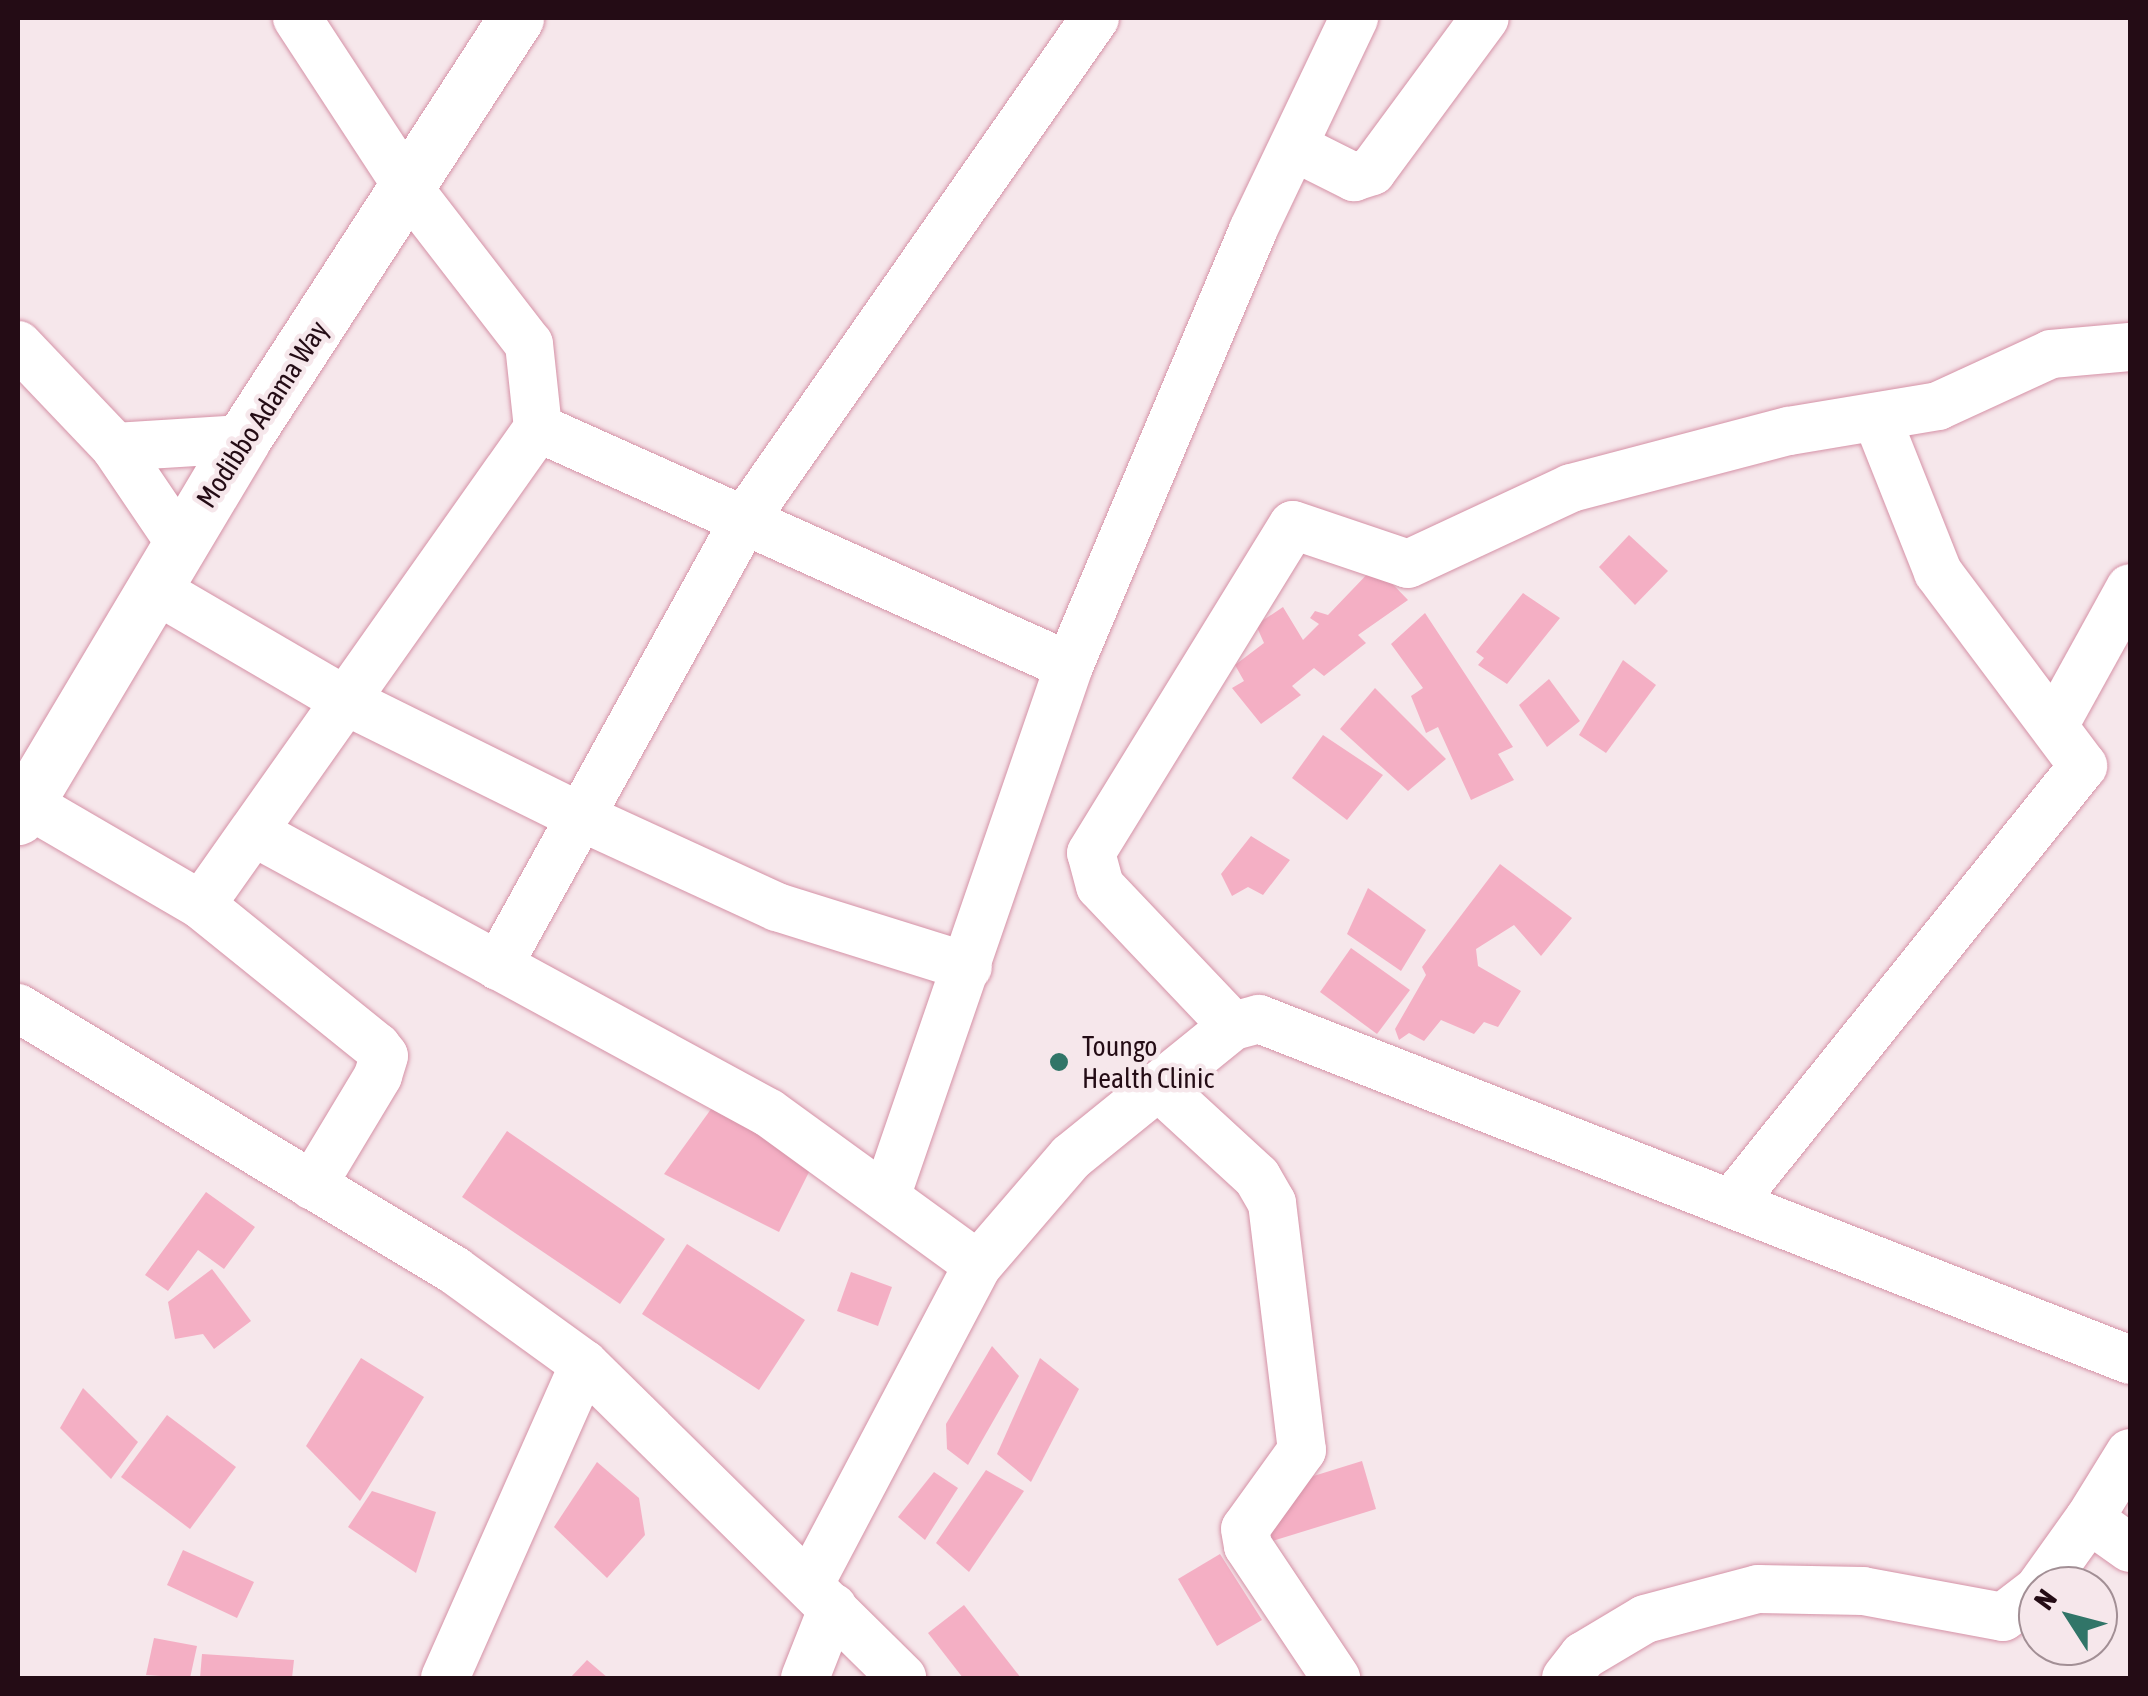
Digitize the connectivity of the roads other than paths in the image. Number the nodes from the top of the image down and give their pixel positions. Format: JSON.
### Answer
{"nodes":[{"id":1,"x":297,"y":18,"type":"edge"},
{"id":2,"x":516,"y":18,"type":"edge"},
{"id":3,"x":1096,"y":18,"type":"edge"},
{"id":4,"x":1354,"y":18,"type":"edge"},
{"id":5,"x":1484,"y":18,"type":"edge"},
{"id":6,"x":1298,"y":149,"type":"junction"},
{"id":7,"x":409,"y":188,"type":"junction"},
{"id":8,"x":18,"y":345,"type":"edge"},
{"id":9,"x":2130,"y":347,"type":"edge"},
{"id":10,"x":1878,"y":420,"type":"junction"},
{"id":11,"x":538,"y":428,"type":"junction"},
{"id":12,"x":243,"y":439,"type":"junction"},
{"id":13,"x":115,"y":447,"type":"junction"},
{"id":14,"x":745,"y":518,"type":"junction"},
{"id":15,"x":168,"y":566,"type":"junction"},
{"id":16,"x":2130,"y":588,"type":"edge"},
{"id":17,"x":1069,"y":666,"type":"junction"},
{"id":18,"x":344,"y":700,"type":"junction"},
{"id":19,"x":2056,"y":724,"type":"junction"},
{"id":20,"x":22,"y":810,"type":"edge"},
{"id":21,"x":578,"y":816,"type":"junction"},
{"id":22,"x":255,"y":833,"type":"junction"},
{"id":23,"x":201,"y":905,"type":"junction"},
{"id":24,"x":498,"y":966,"type":"junction"},
{"id":25,"x":968,"y":967,"type":"junction"},
{"id":26,"x":18,"y":1008,"type":"edge"},
{"id":27,"x":1234,"y":1026,"type":"junction"},
{"id":28,"x":1158,"y":1086,"type":"junction"},
{"id":29,"x":312,"y":1186,"type":"junction"},
{"id":30,"x":886,"y":1198,"type":"junction"},
{"id":31,"x":1734,"y":1200,"type":"junction"},
{"id":32,"x":978,"y":1264,"type":"junction"},
{"id":33,"x":2130,"y":1360,"type":"edge"},
{"id":34,"x":584,"y":1364,"type":"junction"},
{"id":35,"x":2130,"y":1453,"type":"edge"},
{"id":36,"x":2089,"y":1519,"type":"junction"},
{"id":37,"x":2130,"y":1548,"type":"edge"},
{"id":38,"x":2055,"y":1566,"type":"edge"},
{"id":39,"x":821,"y":1596,"type":"junction"},
{"id":40,"x":2018,"y":1605,"type":"edge"},
{"id":41,"x":445,"y":1678,"type":"edge"},
{"id":42,"x":805,"y":1678,"type":"edge"},
{"id":43,"x":902,"y":1678,"type":"edge"},
{"id":44,"x":1336,"y":1678,"type":"edge"},
{"id":45,"x":1566,"y":1678,"type":"edge"}],
"edges":[{"from":1,"to":7,"type":"street"},
{"from":2,"to":7,"type":"main road","name":"Modibbo Adama Way"},
{"from":3,"to":14,"type":"street"},
{"from":4,"to":6,"type":"street"},
{"from":5,"to":6,"type":"street"},
{"from":6,"to":17,"type":"street"},
{"from":7,"to":11,"type":"street"},
{"from":7,"to":12,"type":"main road","name":"Modibbo Adama Way"},
{"from":8,"to":13,"type":"street"},
{"from":9,"to":10,"type":"street"},
{"from":10,"to":19,"type":"street"},
{"from":10,"to":27,"type":"street"},
{"from":11,"to":14,"type":"street"},
{"from":11,"to":18,"type":"street"},
{"from":12,"to":13,"type":"street"},
{"from":12,"to":15,"type":"main road","name":"Modibbo Adama Way"},
{"from":13,"to":15,"type":"street"},
{"from":14,"to":17,"type":"street"},
{"from":14,"to":21,"type":"street"},
{"from":15,"to":18,"type":"street"},
{"from":15,"to":20,"type":"main road","name":"Modibbo Adama Way"},
{"from":16,"to":19,"type":"street"},
{"from":17,"to":25,"type":"street"},
{"from":18,"to":21,"type":"street"},
{"from":18,"to":22,"type":"street"},
{"from":19,"to":31,"type":"street"},
{"from":20,"to":23,"type":"street"},
{"from":21,"to":24,"type":"street"},
{"from":21,"to":25,"type":"street"},
{"from":22,"to":23,"type":"street"},
{"from":22,"to":24,"type":"street"},
{"from":23,"to":29,"type":"street"},
{"from":24,"to":30,"type":"street"},
{"from":25,"to":30,"type":"street"},
{"from":26,"to":29,"type":"street"},
{"from":27,"to":28,"type":"street"},
{"from":27,"to":31,"type":"street"},
{"from":28,"to":32,"type":"street"},
{"from":28,"to":44,"type":"street"},
{"from":29,"to":34,"type":"street"},
{"from":30,"to":32,"type":"street"},
{"from":31,"to":33,"type":"street"},
{"from":32,"to":39,"type":"street"},
{"from":34,"to":39,"type":"street"},
{"from":34,"to":41,"type":"street"},
{"from":35,"to":36,"type":"street"},
{"from":36,"to":37,"type":"street"},
{"from":36,"to":38,"type":"street"},
{"from":39,"to":42,"type":"street"},
{"from":39,"to":43,"type":"street"},
{"from":40,"to":45,"type":"street"}]}
